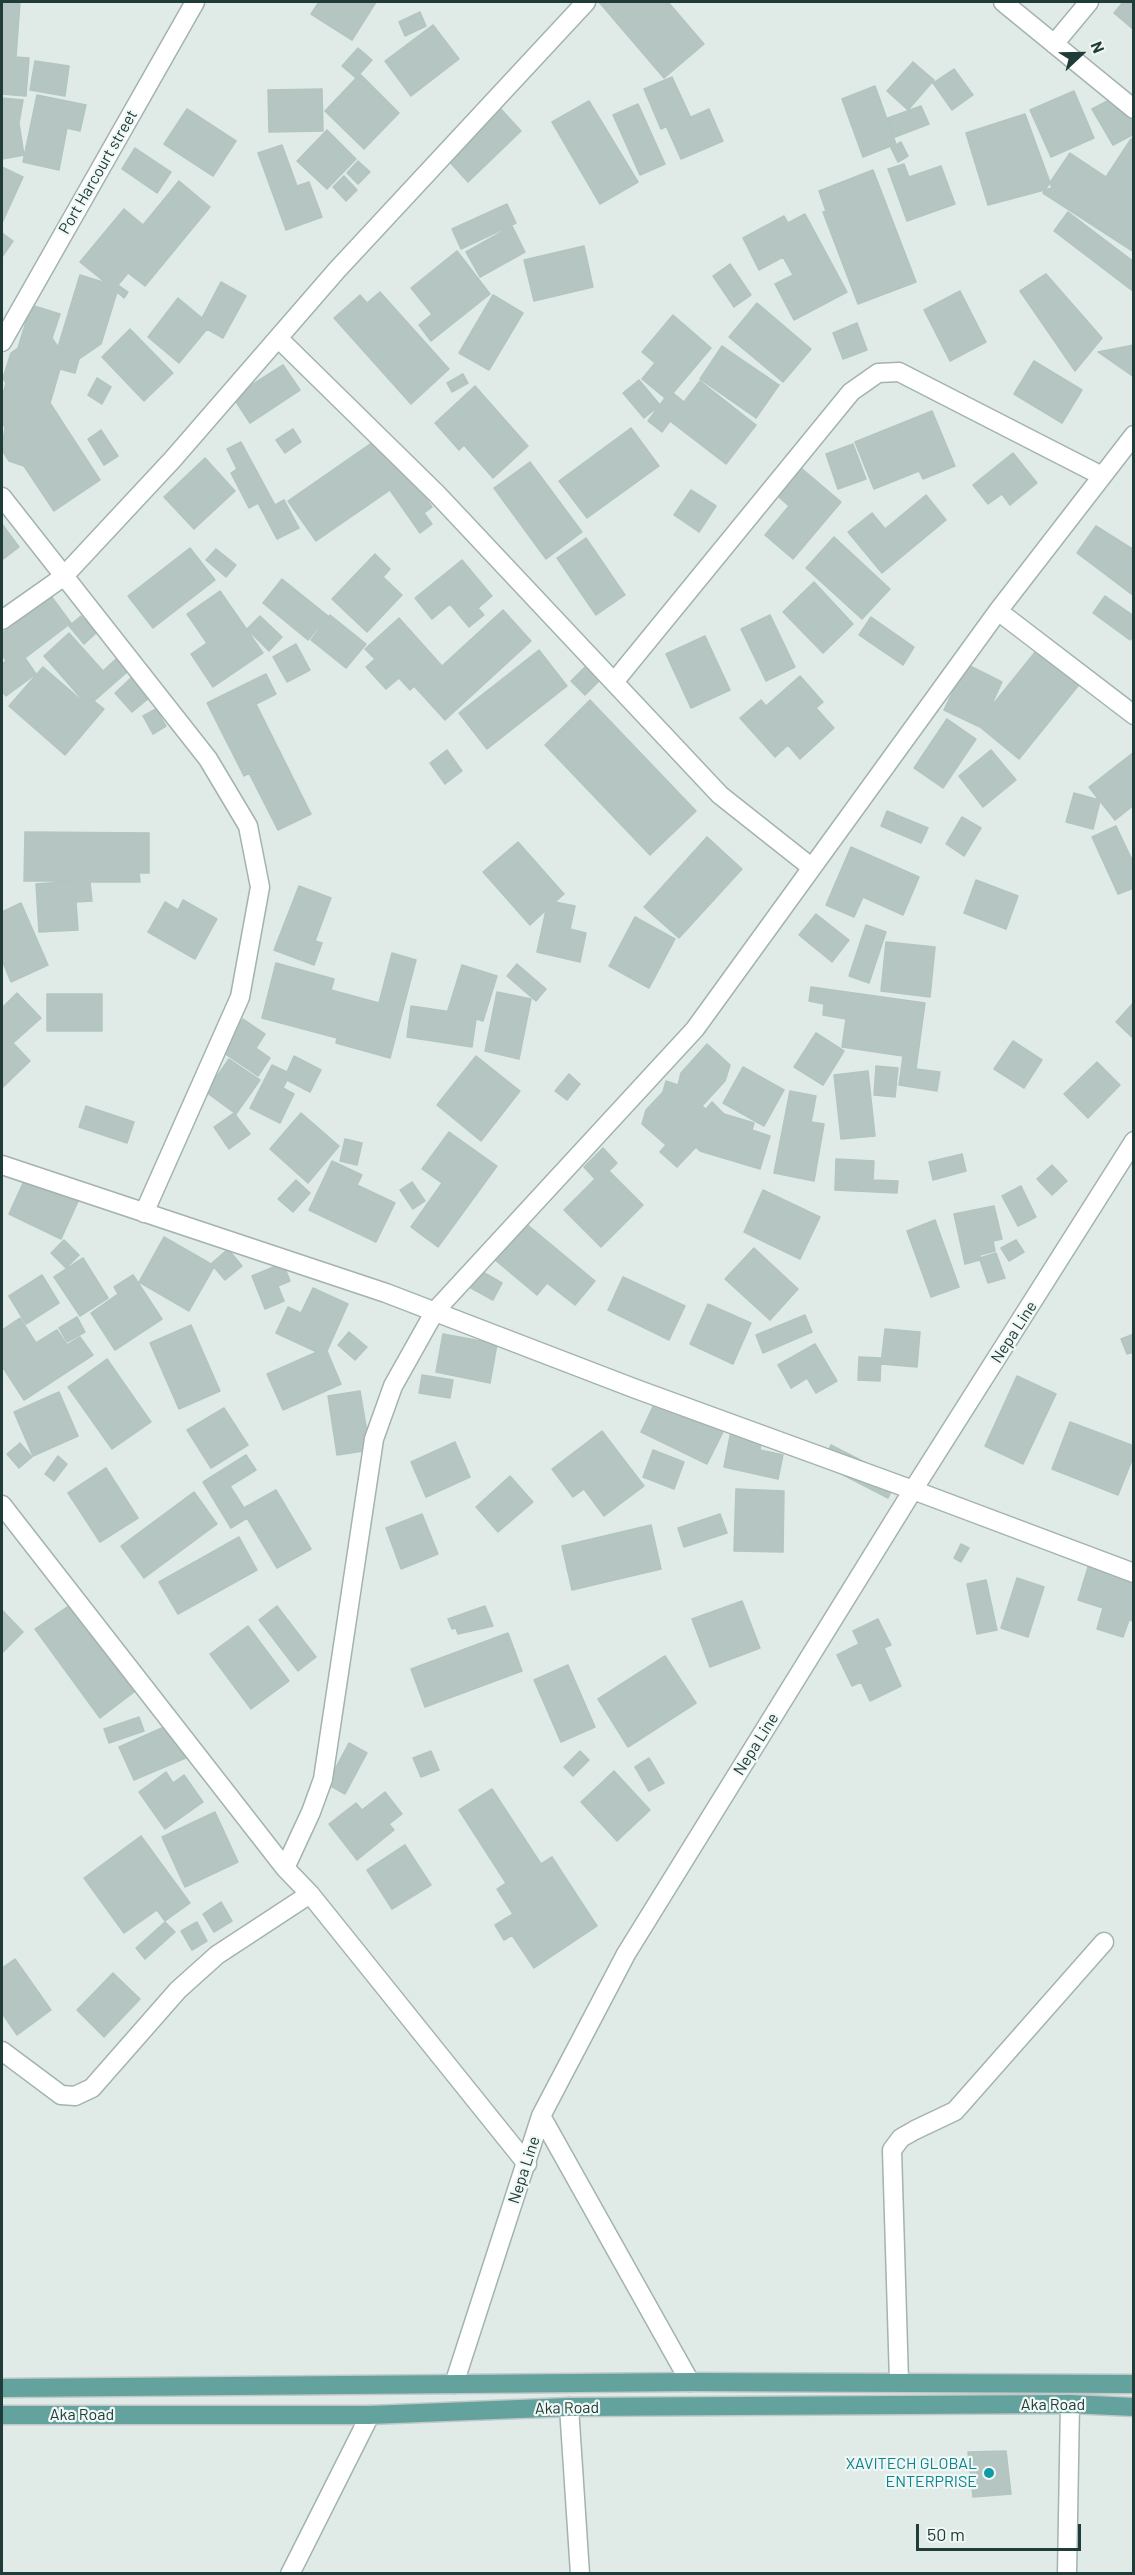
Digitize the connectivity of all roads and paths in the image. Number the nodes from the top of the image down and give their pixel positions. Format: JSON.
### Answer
{"nodes":[{"id":1,"x":195,"y":2,"type":"edge"},
{"id":2,"x":586,"y":2,"type":"edge"},
{"id":3,"x":1003,"y":2,"type":"edge"},
{"id":4,"x":1089,"y":2,"type":"edge"},
{"id":5,"x":1054,"y":44,"type":"junction"},
{"id":6,"x":1134,"y":109,"type":"edge"},
{"id":7,"x":278,"y":338,"type":"junction"},
{"id":8,"x":2,"y":342,"type":"edge"},
{"id":9,"x":1134,"y":435,"type":"edge"},
{"id":10,"x":1102,"y":476,"type":"junction"},
{"id":11,"x":2,"y":498,"type":"edge"},
{"id":12,"x":63,"y":577,"type":"junction"},
{"id":13,"x":999,"y":611,"type":"junction"},
{"id":14,"x":2,"y":620,"type":"edge"},
{"id":15,"x":614,"y":682,"type":"junction"},
{"id":16,"x":1134,"y":715,"type":"edge"},
{"id":17,"x":811,"y":867,"type":"junction"},
{"id":18,"x":1134,"y":1141,"type":"edge"},
{"id":19,"x":2,"y":1165,"type":"edge"},
{"id":20,"x":144,"y":1213,"type":"junction"},
{"id":21,"x":435,"y":1311,"type":"junction"},
{"id":22,"x":913,"y":1490,"type":"junction"},
{"id":23,"x":2,"y":1505,"type":"edge"},
{"id":24,"x":1134,"y":1574,"type":"edge"},
{"id":25,"x":285,"y":1868,"type":"junction"},
{"id":26,"x":310,"y":1894,"type":"junction"},
{"id":27,"x":1104,"y":1942,"type":"dead end"},
{"id":28,"x":2,"y":2051,"type":"edge"},
{"id":29,"x":541,"y":2116,"type":"junction"},
{"id":30,"x":527,"y":2164,"type":"junction"},
{"id":31,"x":899,"y":2381,"type":"junction"},
{"id":32,"x":690,"y":2382,"type":"junction"},
{"id":33,"x":454,"y":2384,"type":"junction"},
{"id":34,"x":1134,"y":2384,"type":"edge"},
{"id":35,"x":2,"y":2388,"type":"edge"},
{"id":36,"x":1070,"y":2404,"type":"junction"},
{"id":37,"x":569,"y":2407,"type":"junction"},
{"id":38,"x":1134,"y":2407,"type":"edge"},
{"id":39,"x":2,"y":2415,"type":"edge"},
{"id":40,"x":370,"y":2415,"type":"junction"},
{"id":41,"x":290,"y":2574,"type":"edge"},
{"id":42,"x":580,"y":2574,"type":"edge"},
{"id":43,"x":1067,"y":2574,"type":"edge"}],
"edges":[{"from":1,"to":8,"type":"street","name":"Port Harcourt street"},
{"from":2,"to":7,"type":"street"},
{"from":3,"to":5,"type":"street"},
{"from":4,"to":5,"type":"street"},
{"from":5,"to":6,"type":"street"},
{"from":7,"to":12,"type":"street"},
{"from":7,"to":15,"type":"street"},
{"from":9,"to":10,"type":"street"},
{"from":10,"to":13,"type":"street"},
{"from":10,"to":15,"type":"street"},
{"from":11,"to":12,"type":"street"},
{"from":12,"to":14,"type":"street"},
{"from":12,"to":20,"type":"street"},
{"from":13,"to":16,"type":"street"},
{"from":13,"to":17,"type":"street"},
{"from":15,"to":17,"type":"street"},
{"from":17,"to":21,"type":"street"},
{"from":18,"to":22,"type":"street","name":"Nepa Line"},
{"from":19,"to":20,"type":"street"},
{"from":20,"to":21,"type":"street"},
{"from":21,"to":22,"type":"street"},
{"from":21,"to":25,"type":"street"},
{"from":22,"to":24,"type":"street"},
{"from":22,"to":29,"type":"street","name":"Nepa Line"},
{"from":23,"to":25,"type":"street"},
{"from":25,"to":26,"type":"street"},
{"from":26,"to":28,"type":"street"},
{"from":26,"to":30,"type":"street"},
{"from":27,"to":31,"type":"street"},
{"from":29,"to":30,"type":"street","name":"Nepa Line"},
{"from":29,"to":32,"type":"street"},
{"from":30,"to":33,"type":"street","name":"Nepa Line"},
{"from":31,"to":32,"type":"main road","name":"Aka Road"},
{"from":31,"to":34,"type":"main road","name":"Aka Road"},
{"from":32,"to":33,"type":"main road","name":"Aka Road"},
{"from":33,"to":35,"type":"main road","name":"Aka Road"},
{"from":36,"to":37,"type":"main road","name":"Aka Road"},
{"from":36,"to":38,"type":"main road","name":"Aka Road"},
{"from":36,"to":43,"type":"street"},
{"from":37,"to":40,"type":"main road","name":"Aka Road"},
{"from":37,"to":42,"type":"street"},
{"from":39,"to":40,"type":"main road","name":"Aka Road"},
{"from":40,"to":41,"type":"street"}]}
